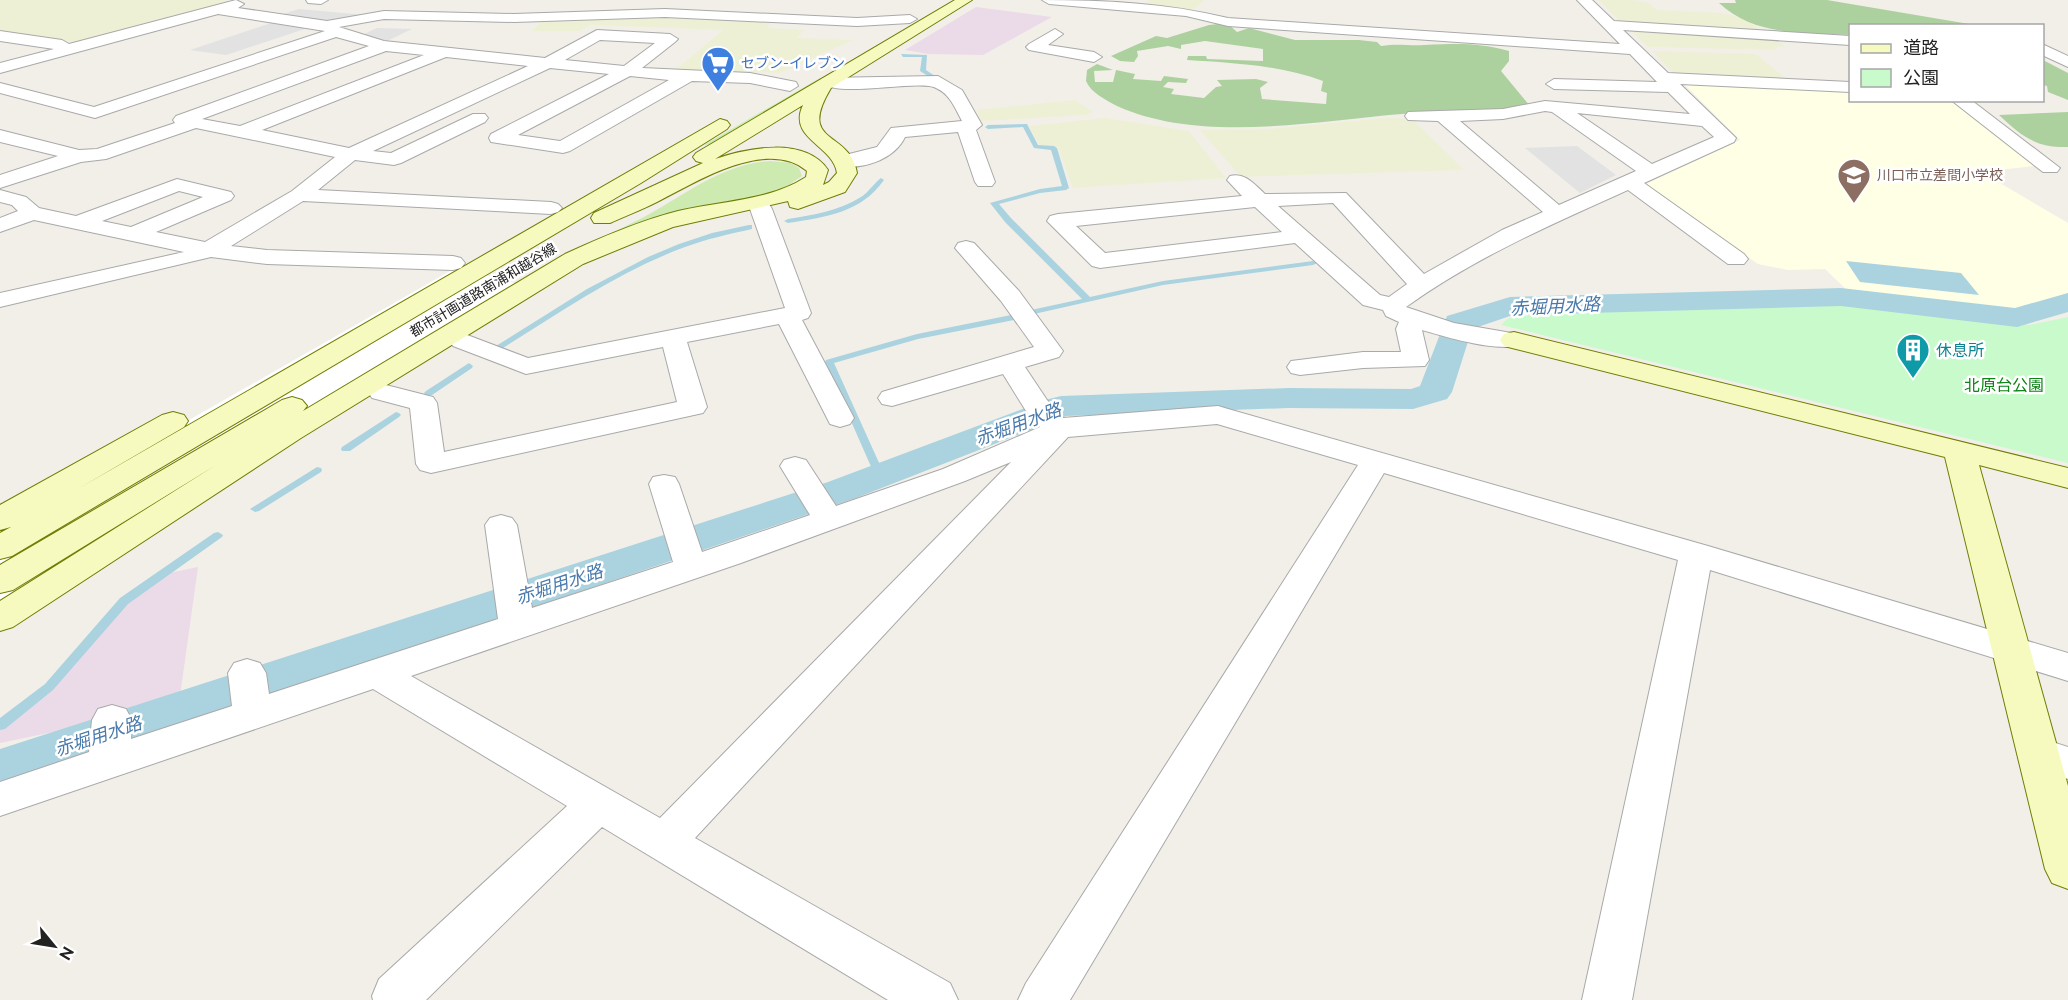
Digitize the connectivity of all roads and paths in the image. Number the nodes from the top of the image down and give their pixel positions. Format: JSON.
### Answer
{"nodes":[{"id":1,"x":250,"y":0,"type":"edge"},
{"id":2,"x":313,"y":0,"type":"edge"},
{"id":3,"x":321,"y":0,"type":"edge"},
{"id":4,"x":557,"y":0,"type":"edge"},
{"id":5,"x":944,"y":0,"type":"edge"},
{"id":6,"x":965,"y":0,"type":"edge"},
{"id":7,"x":1049,"y":0,"type":"edge"},
{"id":8,"x":1584,"y":0,"type":"edge"},
{"id":9,"x":1211,"y":2,"type":"dead end"},
{"id":10,"x":216,"y":9,"type":"junction"},
{"id":11,"x":443,"y":16,"type":"junction"},
{"id":12,"x":1190,"y":16,"type":"junction"},
{"id":13,"x":543,"y":18,"type":"junction"},
{"id":14,"x":910,"y":19,"type":"junction"},
{"id":15,"x":1609,"y":25,"type":"junction"},
{"id":16,"x":331,"y":28,"type":"junction"},
{"id":17,"x":1055,"y":34,"type":"dead end"},
{"id":18,"x":0,"y":36,"type":"edge"},
{"id":19,"x":505,"y":39,"type":"dead end"},
{"id":20,"x":1849,"y":40,"type":"edge"},
{"id":21,"x":549,"y":41,"type":"dead end"},
{"id":22,"x":581,"y":43,"type":"junction"},
{"id":23,"x":75,"y":46,"type":"junction"},
{"id":24,"x":386,"y":46,"type":"junction"},
{"id":25,"x":1634,"y":50,"type":"junction"},
{"id":26,"x":2044,"y":50,"type":"edge"},
{"id":27,"x":447,"y":52,"type":"junction"},
{"id":28,"x":483,"y":55,"type":"junction"},
{"id":29,"x":1094,"y":57,"type":"dead end"},
{"id":30,"x":2068,"y":62,"type":"edge"},
{"id":31,"x":547,"y":63,"type":"junction"},
{"id":32,"x":582,"y":67,"type":"junction"},
{"id":33,"x":0,"y":68,"type":"edge"},
{"id":34,"x":454,"y":69,"type":"dead end"},
{"id":35,"x":627,"y":71,"type":"junction"},
{"id":36,"x":689,"y":76,"type":"junction"},
{"id":37,"x":551,"y":83,"type":"dead end"},
{"id":38,"x":1669,"y":83,"type":"junction"},
{"id":39,"x":826,"y":84,"type":"junction"},
{"id":40,"x":790,"y":86,"type":"junction"},
{"id":41,"x":1849,"y":87,"type":"edge"},
{"id":42,"x":0,"y":88,"type":"edge"},
{"id":43,"x":1962,"y":102,"type":"edge"},
{"id":44,"x":1564,"y":107,"type":"junction"},
{"id":45,"x":499,"y":108,"type":"dead end"},
{"id":46,"x":1414,"y":116,"type":"dead end"},
{"id":47,"x":1443,"y":116,"type":"junction"},
{"id":48,"x":729,"y":119,"type":"junction"},
{"id":49,"x":1707,"y":121,"type":"junction"},
{"id":50,"x":193,"y":123,"type":"junction"},
{"id":51,"x":965,"y":126,"type":"junction"},
{"id":52,"x":314,"y":127,"type":"dead end"},
{"id":53,"x":240,"y":132,"type":"junction"},
{"id":54,"x":0,"y":135,"type":"edge"},
{"id":55,"x":282,"y":140,"type":"junction"},
{"id":56,"x":715,"y":149,"type":"junction"},
{"id":57,"x":351,"y":154,"type":"junction"},
{"id":58,"x":79,"y":156,"type":"junction"},
{"id":59,"x":844,"y":161,"type":"junction"},
{"id":60,"x":2046,"y":168,"type":"edge"},
{"id":61,"x":1650,"y":172,"type":"junction"},
{"id":62,"x":634,"y":179,"type":"junction"},
{"id":63,"x":1237,"y":180,"type":"dead end"},
{"id":64,"x":0,"y":182,"type":"edge"},
{"id":65,"x":986,"y":182,"type":"dead end"},
{"id":66,"x":1630,"y":182,"type":"junction"},
{"id":67,"x":2068,"y":185,"type":"edge"},
{"id":68,"x":299,"y":195,"type":"junction"},
{"id":69,"x":0,"y":196,"type":"edge"},
{"id":70,"x":1260,"y":200,"type":"junction"},
{"id":71,"x":551,"y":208,"type":"junction"},
{"id":72,"x":761,"y":209,"type":"junction"},
{"id":73,"x":32,"y":213,"type":"junction"},
{"id":74,"x":1557,"y":214,"type":"junction"},
{"id":75,"x":602,"y":218,"type":"junction"},
{"id":76,"x":82,"y":221,"type":"junction"},
{"id":77,"x":0,"y":225,"type":"edge"},
{"id":78,"x":133,"y":234,"type":"junction"},
{"id":79,"x":1300,"y":236,"type":"junction"},
{"id":80,"x":966,"y":248,"type":"dead end"},
{"id":81,"x":208,"y":250,"type":"junction"},
{"id":82,"x":536,"y":258,"type":"dead end"},
{"id":83,"x":1736,"y":259,"type":"dead end"},
{"id":84,"x":453,"y":263,"type":"junction"},
{"id":85,"x":490,"y":274,"type":"junction"},
{"id":86,"x":1421,"y":285,"type":"junction"},
{"id":87,"x":0,"y":287,"type":"edge"},
{"id":88,"x":24,"y":294,"type":"junction"},
{"id":89,"x":0,"y":300,"type":"edge"},
{"id":90,"x":787,"y":316,"type":"junction"},
{"id":91,"x":1414,"y":316,"type":"junction"},
{"id":92,"x":673,"y":338,"type":"junction"},
{"id":93,"x":1514,"y":340,"type":"joint"},
{"id":94,"x":462,"y":341,"type":"junction"},
{"id":95,"x":1009,"y":362,"type":"junction"},
{"id":96,"x":1300,"y":367,"type":"dead end"},
{"id":97,"x":382,"y":392,"type":"junction"},
{"id":98,"x":892,"y":398,"type":"dead end"},
{"id":99,"x":840,"y":418,"type":"dead end"},
{"id":100,"x":1048,"y":418,"type":"junction"},
{"id":101,"x":1959,"y":451,"type":"junction"},
{"id":102,"x":1376,"y":461,"type":"junction"},
{"id":103,"x":2068,"y":478,"type":"edge"},
{"id":104,"x":664,"y":484,"type":"dead end"},
{"id":105,"x":0,"y":519,"type":"edge"},
{"id":106,"x":501,"y":525,"type":"dead end"},
{"id":107,"x":0,"y":548,"type":"edge"},
{"id":108,"x":686,"y":551,"type":"junction"},
{"id":109,"x":1696,"y":554,"type":"junction"},
{"id":110,"x":0,"y":581,"type":"edge"},
{"id":111,"x":514,"y":610,"type":"junction"},
{"id":112,"x":0,"y":618,"type":"edge"},
{"id":113,"x":0,"y":640,"type":"edge"},
{"id":114,"x":2009,"y":649,"type":"junction"},
{"id":115,"x":2068,"y":667,"type":"edge"},
{"id":116,"x":376,"y":673,"type":"junction"},
{"id":117,"x":2052,"y":758,"type":"edge"},
{"id":118,"x":0,"y":799,"type":"edge"},
{"id":119,"x":598,"y":804,"type":"junction"},
{"id":120,"x":664,"y":842,"type":"junction"},
{"id":121,"x":2068,"y":869,"type":"edge"},
{"id":122,"x":396,"y":996,"type":"dead end"},
{"id":123,"x":933,"y":1000,"type":"edge"},
{"id":124,"x":1044,"y":1000,"type":"edge"},
{"id":125,"x":1607,"y":1000,"type":"edge"}],
"edges":[{"from":1,"to":10,"type":"street"},
{"from":2,"to":3,"type":"street"},
{"from":4,"to":13,"type":"street"},
{"from":5,"to":14,"type":"street","name":"都市計画道路南浦和越谷線"},
{"from":6,"to":39,"type":"street","name":"都市計画道路南浦和越谷線"},
{"from":7,"to":12,"type":"street"},
{"from":8,"to":15,"type":"street"},
{"from":9,"to":12,"type":"street"},
{"from":10,"to":16,"type":"street"},
{"from":10,"to":23,"type":"street"},
{"from":11,"to":13,"type":"street"},
{"from":11,"to":16,"type":"street"},
{"from":11,"to":24,"type":"street"},
{"from":12,"to":25,"type":"street"},
{"from":13,"to":14,"type":"street"},
{"from":14,"to":40,"type":"street","name":"都市計画道路南浦和越谷線"},
{"from":15,"to":20,"type":"street"},
{"from":15,"to":25,"type":"street"},
{"from":16,"to":24,"type":"street"},
{"from":16,"to":42,"type":"street"},
{"from":17,"to":29,"type":"street"},
{"from":18,"to":23,"type":"street"},
{"from":19,"to":28,"type":"street"},
{"from":21,"to":22,"type":"street"},
{"from":22,"to":31,"type":"street"},
{"from":22,"to":35,"type":"street"},
{"from":23,"to":33,"type":"street"},
{"from":24,"to":27,"type":"street"},
{"from":24,"to":50,"type":"street"},
{"from":25,"to":38,"type":"street"},
{"from":26,"to":30,"type":"street"},
{"from":27,"to":28,"type":"street"},
{"from":27,"to":53,"type":"street"},
{"from":28,"to":31,"type":"street"},
{"from":28,"to":34,"type":"street"},
{"from":31,"to":32,"type":"street"},
{"from":31,"to":57,"type":"street"},
{"from":32,"to":35,"type":"street"},
{"from":32,"to":37,"type":"street"},
{"from":35,"to":36,"type":"street"},
{"from":35,"to":36,"type":"street"},
{"from":36,"to":40,"type":"street"},
{"from":38,"to":41,"type":"street"},
{"from":38,"to":44,"type":"street"},
{"from":38,"to":49,"type":"street"},
{"from":39,"to":51,"type":"street"},
{"from":39,"to":56,"type":"street","name":"都市計画道路南浦和越谷線"},
{"from":39,"to":59,"type":"street"},
{"from":40,"to":48,"type":"street","name":"都市計画道路南浦和越谷線"},
{"from":43,"to":60,"type":"street"},
{"from":44,"to":47,"type":"street"},
{"from":44,"to":49,"type":"street"},
{"from":44,"to":61,"type":"street"},
{"from":45,"to":57,"type":"street"},
{"from":46,"to":47,"type":"street"},
{"from":47,"to":74,"type":"street"},
{"from":48,"to":62,"type":"street","name":"都市計画道路南浦和越谷線"},
{"from":48,"to":71,"type":"street"},
{"from":49,"to":61,"type":"street"},
{"from":50,"to":53,"type":"street"},
{"from":50,"to":58,"type":"street"},
{"from":51,"to":59,"type":"street"},
{"from":51,"to":65,"type":"street"},
{"from":52,"to":55,"type":"street"},
{"from":53,"to":55,"type":"street"},
{"from":54,"to":58,"type":"street"},
{"from":55,"to":57,"type":"street"},
{"from":56,"to":59,"type":"street"},
{"from":56,"to":62,"type":"street"},
{"from":56,"to":75,"type":"street","name":"都市計画道路南浦和越谷線"},
{"from":57,"to":68,"type":"street"},
{"from":58,"to":64,"type":"street"},
{"from":59,"to":72,"type":"street"},
{"from":60,"to":67,"type":"street"},
{"from":61,"to":66,"type":"street"},
{"from":62,"to":85,"type":"street","name":"都市計画道路南浦和越谷線"},
{"from":63,"to":70,"type":"street"},
{"from":66,"to":74,"type":"street"},
{"from":66,"to":83,"type":"street"},
{"from":68,"to":71,"type":"street"},
{"from":68,"to":81,"type":"street"},
{"from":69,"to":73,"type":"street"},
{"from":70,"to":79,"type":"street"},
{"from":70,"to":79,"type":"street"},
{"from":70,"to":86,"type":"street"},
{"from":71,"to":84,"type":"street"},
{"from":72,"to":90,"type":"street"},
{"from":72,"to":94,"type":"street"},
{"from":73,"to":76,"type":"street"},
{"from":73,"to":77,"type":"street"},
{"from":74,"to":86,"type":"street"},
{"from":75,"to":82,"type":"street","name":"都市計画道路南浦和越谷線"},
{"from":75,"to":112,"type":"street"},
{"from":76,"to":78,"type":"street"},
{"from":76,"to":78,"type":"street"},
{"from":78,"to":81,"type":"street"},
{"from":79,"to":91,"type":"street"},
{"from":80,"to":95,"type":"street"},
{"from":81,"to":84,"type":"street"},
{"from":81,"to":88,"type":"street"},
{"from":84,"to":105,"type":"street"},
{"from":85,"to":107,"type":"street","name":"都市計画道路南浦和越谷線"},
{"from":85,"to":110,"type":"street","name":"都市計画道路南浦和越谷線"},
{"from":86,"to":91,"type":"street"},
{"from":87,"to":88,"type":"street"},
{"from":88,"to":89,"type":"street"},
{"from":90,"to":92,"type":"street"},
{"from":90,"to":99,"type":"street"},
{"from":91,"to":93,"type":"street"},
{"from":91,"to":96,"type":"street"},
{"from":92,"to":94,"type":"street"},
{"from":92,"to":97,"type":"street"},
{"from":93,"to":101,"type":"street"},
{"from":94,"to":97,"type":"street"},
{"from":95,"to":98,"type":"street"},
{"from":95,"to":100,"type":"street"},
{"from":97,"to":113,"type":"street"},
{"from":100,"to":102,"type":"street"},
{"from":100,"to":108,"type":"street"},
{"from":100,"to":120,"type":"street"},
{"from":101,"to":103,"type":"street"},
{"from":101,"to":114,"type":"street"},
{"from":102,"to":109,"type":"street"},
{"from":102,"to":124,"type":"street"},
{"from":104,"to":108,"type":"street"},
{"from":106,"to":111,"type":"street"},
{"from":108,"to":111,"type":"street"},
{"from":109,"to":114,"type":"street"},
{"from":109,"to":125,"type":"street"},
{"from":111,"to":116,"type":"street"},
{"from":114,"to":115,"type":"street"},
{"from":114,"to":117,"type":"street"},
{"from":116,"to":118,"type":"street"},
{"from":116,"to":119,"type":"street"},
{"from":117,"to":121,"type":"street"},
{"from":119,"to":120,"type":"street"},
{"from":119,"to":122,"type":"street"},
{"from":120,"to":123,"type":"street"}]}
